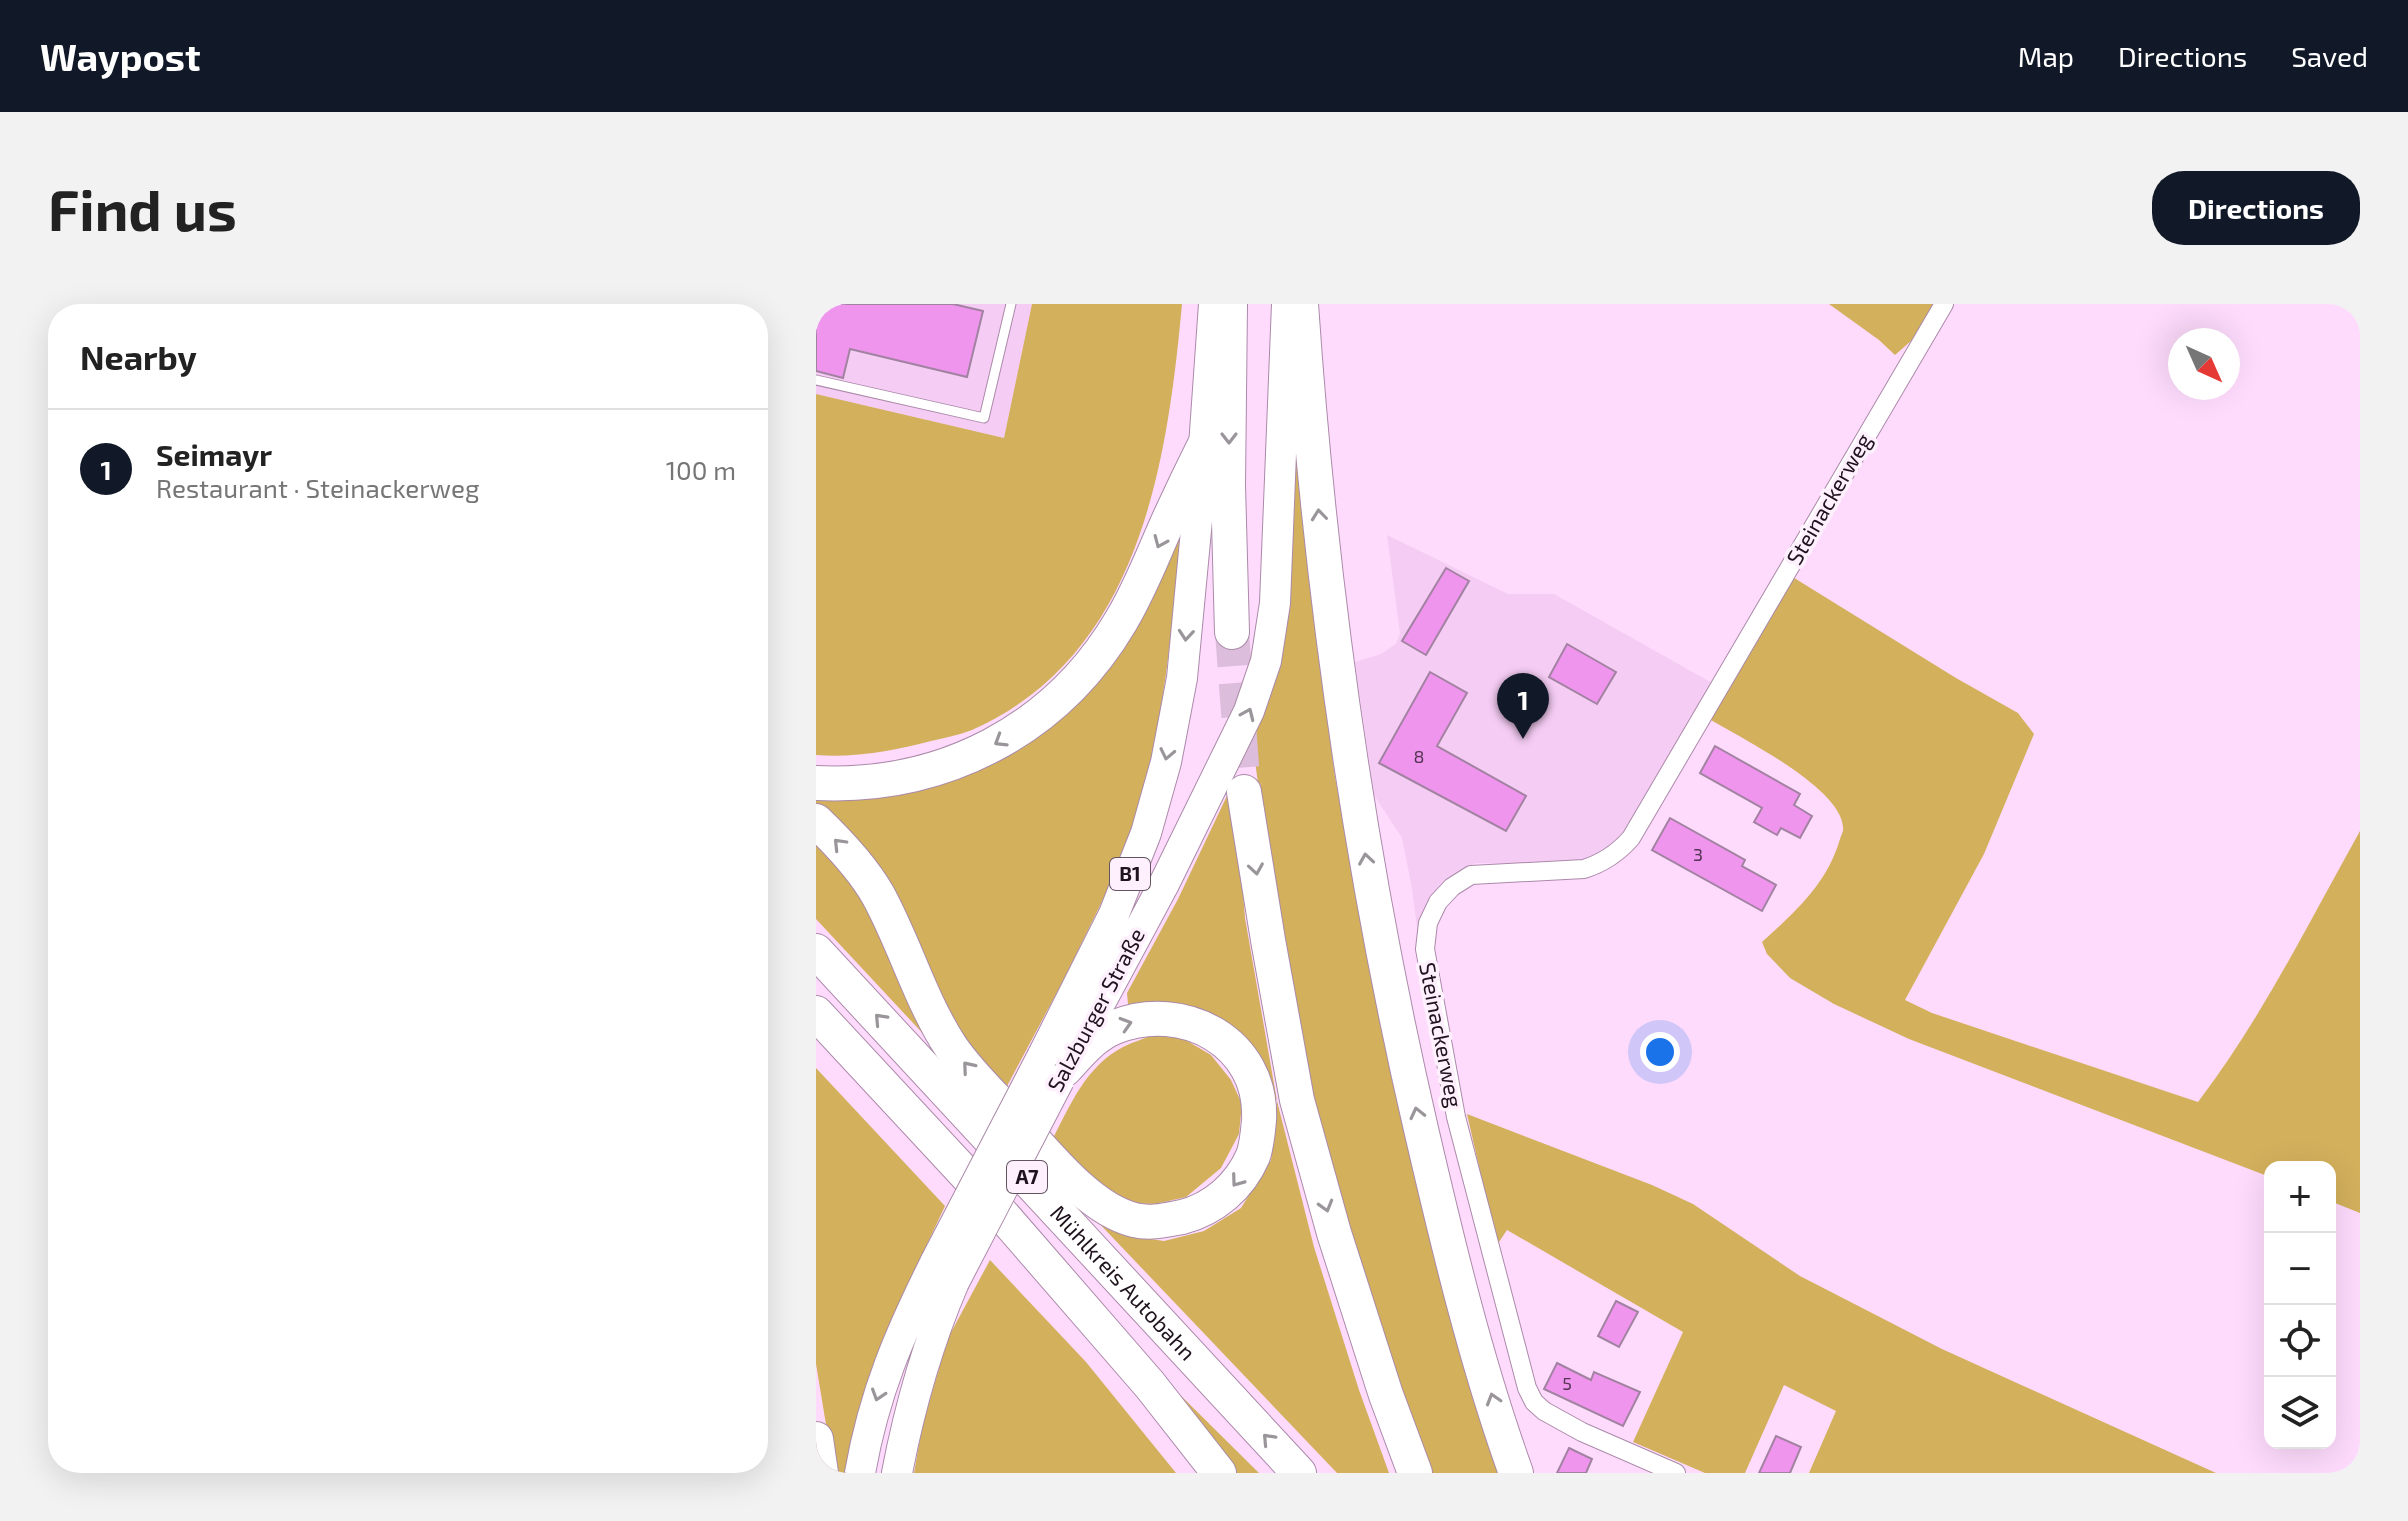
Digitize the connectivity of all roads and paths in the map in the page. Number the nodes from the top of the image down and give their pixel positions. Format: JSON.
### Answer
{"nodes":[{"id":1,"x":1011,"y":304,"type":"edge"},
{"id":2,"x":1214,"y":304,"type":"edge"},
{"id":3,"x":1230,"y":304,"type":"edge"},
{"id":4,"x":1287,"y":304,"type":"edge"},
{"id":5,"x":1301,"y":304,"type":"edge"},
{"id":6,"x":1944,"y":304,"type":"edge"},
{"id":7,"x":816,"y":380,"type":"edge"},
{"id":8,"x":1204,"y":446,"type":"junction"},
{"id":9,"x":1232,"y":632,"type":"tunnel mouth"},
{"id":10,"x":816,"y":783,"type":"edge"},
{"id":11,"x":1244,"y":792,"type":"tunnel mouth"},
{"id":12,"x":816,"y":821,"type":"edge"},
{"id":13,"x":816,"y":951,"type":"edge"},
{"id":14,"x":816,"y":1013,"type":"edge"},
{"id":15,"x":816,"y":1042,"type":"edge"},
{"id":16,"x":1055,"y":1069,"type":"junction"},
{"id":17,"x":945,"y":1272,"type":"junction"},
{"id":18,"x":816,"y":1439,"type":"edge"},
{"id":19,"x":821,"y":1473,"type":"edge"},
{"id":20,"x":860,"y":1473,"type":"edge"},
{"id":21,"x":897,"y":1473,"type":"edge"},
{"id":22,"x":1194,"y":1473,"type":"edge"},
{"id":23,"x":1219,"y":1473,"type":"edge"},
{"id":24,"x":1299,"y":1473,"type":"edge"},
{"id":25,"x":1415,"y":1473,"type":"edge"},
{"id":26,"x":1516,"y":1473,"type":"edge"},
{"id":27,"x":1676,"y":1473,"type":"edge"}],
"edges":[{"from":1,"to":7,"type":"lane"},
{"from":2,"to":8,"type":"main road","name":"Salzburger Straße","number":"B1"},
{"from":3,"to":9,"type":"highway","one_way":true},
{"from":16,"to":4,"type":"main road","name":"Salzburger Straße","number":"B1","one_way":true},
{"from":26,"to":5,"type":"highway","one_way":true},
{"from":6,"to":27,"type":"street","name":"Steinackerweg"},
{"from":8,"to":10,"type":"highway","one_way":true},
{"from":8,"to":16,"type":"main road","name":"Salzburger Straße","number":"B1","one_way":true},
{"from":11,"to":25,"type":"highway","one_way":true},
{"from":16,"to":12,"type":"highway","one_way":true},
{"from":24,"to":13,"type":"highway","name":"Mühlkreis Autobahn","number":"A7","one_way":true},
{"from":14,"to":23,"type":"highway","name":"Mühlkreis Autobahn","number":"A7"},
{"from":15,"to":22,"type":"highway"},
{"from":16,"to":17,"type":"main road","name":"Salzburger Straße","number":"B1","bridge":true},
{"from":17,"to":20,"type":"main road","name":"Salzburger Straße","number":"B1","one_way":true},
{"from":17,"to":21,"type":"main road","name":"Salzburger Straße","number":"B1"},
{"from":18,"to":19,"type":"highway"}]}
